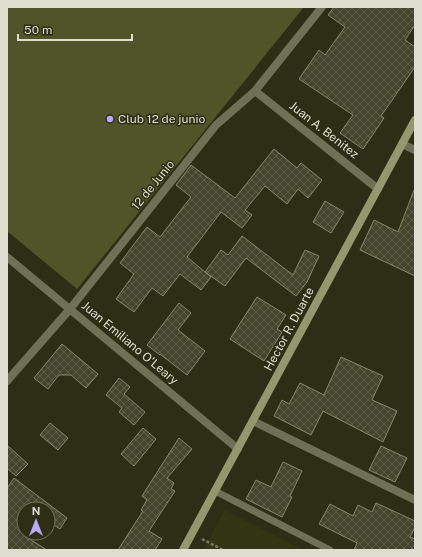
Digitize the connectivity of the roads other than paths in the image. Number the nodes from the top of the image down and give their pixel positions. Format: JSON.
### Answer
{"nodes":[{"id":1,"x":322,"y":7,"type":"edge"},
{"id":2,"x":255,"y":91,"type":"junction"},
{"id":3,"x":415,"y":120,"type":"edge"},
{"id":4,"x":402,"y":144,"type":"junction"},
{"id":5,"x":415,"y":150,"type":"edge"},
{"id":6,"x":378,"y":189,"type":"junction"},
{"id":7,"x":7,"y":256,"type":"edge"},
{"id":8,"x":70,"y":308,"type":"junction"},
{"id":9,"x":7,"y":381,"type":"edge"},
{"id":10,"x":253,"y":421,"type":"junction"},
{"id":11,"x":238,"y":449,"type":"junction"},
{"id":12,"x":215,"y":491,"type":"junction"},
{"id":13,"x":415,"y":500,"type":"edge"},
{"id":14,"x":183,"y":550,"type":"edge"},
{"id":15,"x":330,"y":550,"type":"edge"}],
"edges":[{"from":1,"to":2,"type":"street","name":"12 de Junio"},
{"from":2,"to":6,"type":"street","name":"Juan A. Benitez"},
{"from":2,"to":8,"type":"street","name":"12 de Junio"},
{"from":3,"to":4,"type":"street","name":"Hector R. Duarte"},
{"from":4,"to":5,"type":"street"},
{"from":4,"to":6,"type":"street","name":"Hector R. Duarte"},
{"from":6,"to":10,"type":"street","name":"Hector R. Duarte"},
{"from":7,"to":8,"type":"street","name":"Juan Emiliano O'Leary"},
{"from":8,"to":9,"type":"street","name":"12 de Junio"},
{"from":8,"to":11,"type":"street","name":"Juan Emiliano O'Leary"},
{"from":10,"to":11,"type":"street","name":"Hector R. Duarte"},
{"from":10,"to":13,"type":"street"},
{"from":11,"to":12,"type":"street","name":"Hector R. Duarte"},
{"from":12,"to":14,"type":"street","name":"Hector R. Duarte"},
{"from":12,"to":15,"type":"lane"}]}
